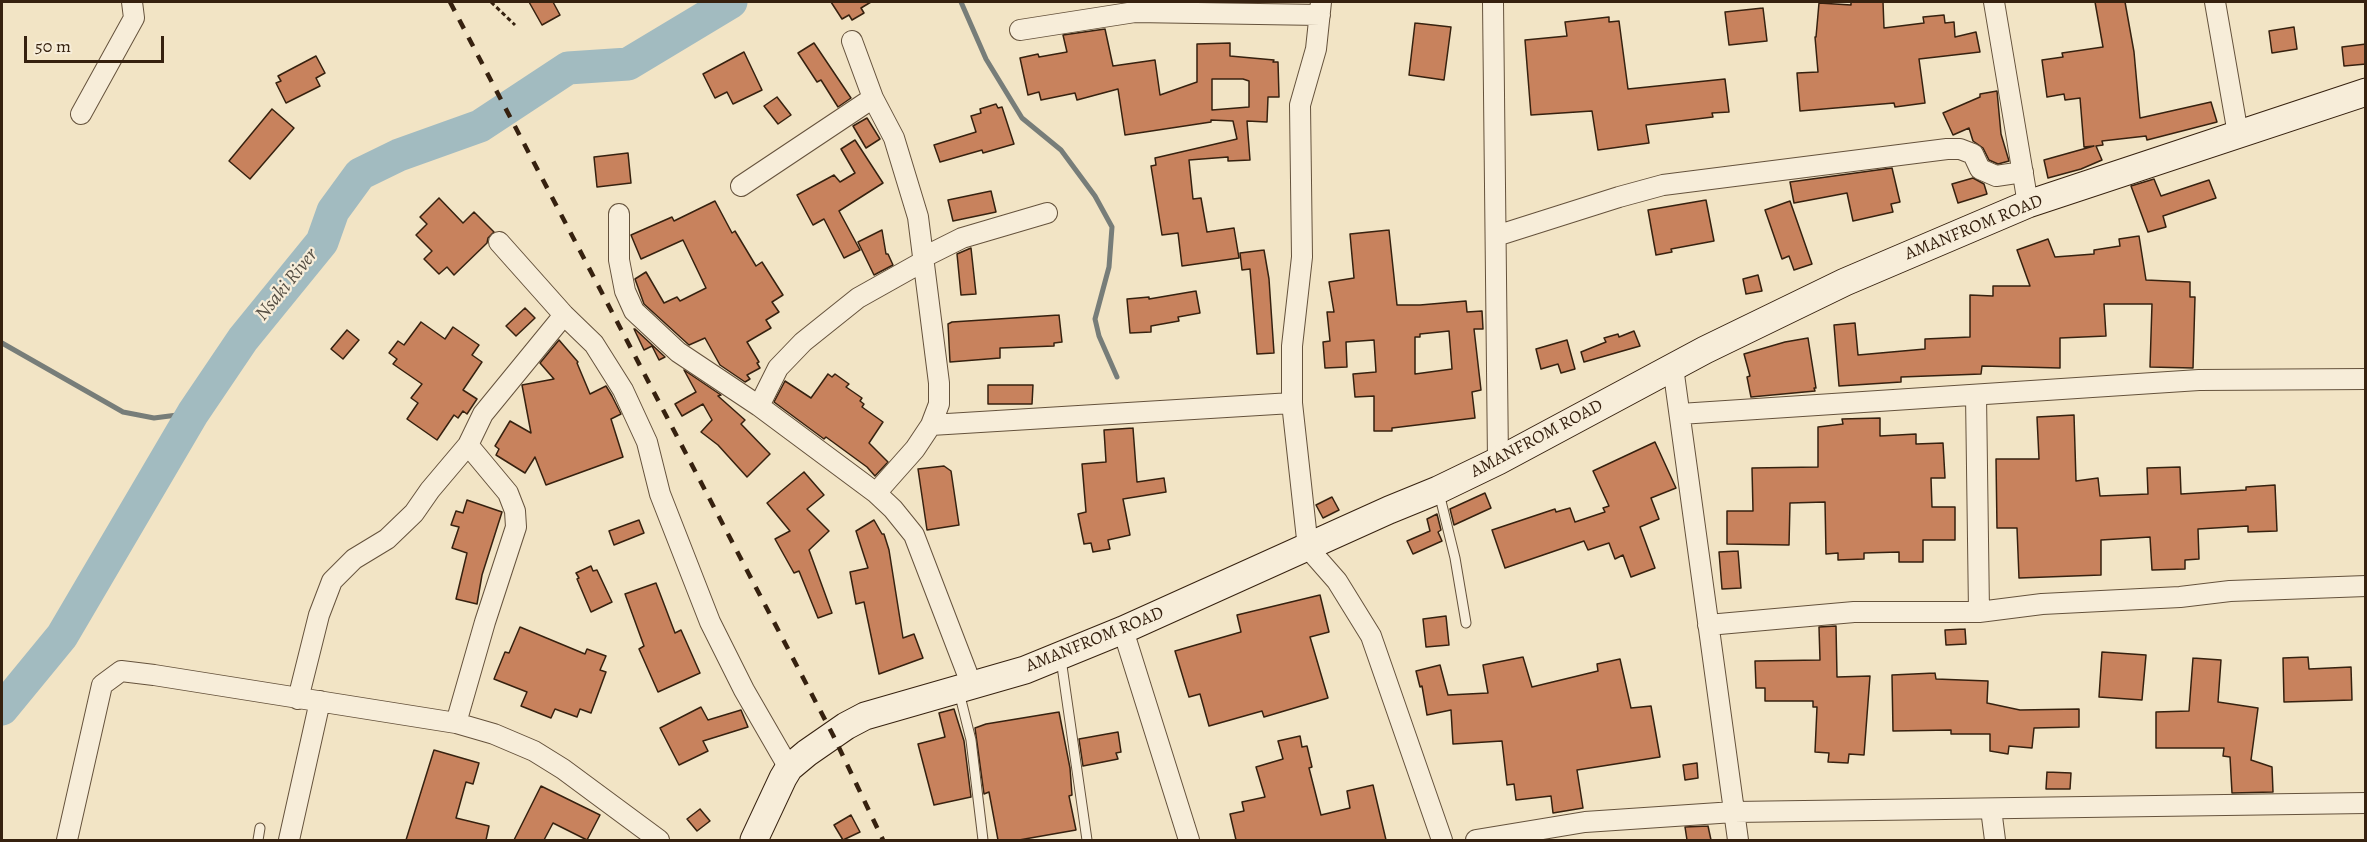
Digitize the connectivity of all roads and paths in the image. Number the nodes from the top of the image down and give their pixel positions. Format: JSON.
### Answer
{"nodes":[{"id":1,"x":132,"y":2,"type":"edge"},
{"id":2,"x":491,"y":2,"type":"edge"},
{"id":3,"x":1493,"y":2,"type":"edge"},
{"id":4,"x":1994,"y":2,"type":"edge"},
{"id":5,"x":2215,"y":2,"type":"edge"},
{"id":6,"x":1134,"y":7,"type":"edge"},
{"id":7,"x":1321,"y":8,"type":"edge"},
{"id":8,"x":515,"y":25,"type":"dead end"},
{"id":9,"x":1020,"y":30,"type":"dead end"},
{"id":10,"x":852,"y":41,"type":"dead end"},
{"id":11,"x":2366,"y":92,"type":"edge"},
{"id":12,"x":873,"y":99,"type":"junction"},
{"id":13,"x":81,"y":114,"type":"dead end"},
{"id":14,"x":2238,"y":134,"type":"junction"},
{"id":15,"x":2023,"y":172,"type":"junction"},
{"id":16,"x":741,"y":186,"type":"dead end"},
{"id":17,"x":2028,"y":204,"type":"junction"},
{"id":18,"x":1047,"y":213,"type":"dead end"},
{"id":19,"x":619,"y":214,"type":"dead end"},
{"id":20,"x":1496,"y":236,"type":"junction"},
{"id":21,"x":499,"y":243,"type":"dead end"},
{"id":22,"x":924,"y":259,"type":"junction"},
{"id":23,"x":564,"y":315,"type":"junction"},
{"id":24,"x":1673,"y":367,"type":"junction"},
{"id":25,"x":2366,"y":379,"type":"edge"},
{"id":26,"x":1976,"y":394,"type":"junction"},
{"id":27,"x":1292,"y":403,"type":"junction"},
{"id":28,"x":759,"y":406,"type":"junction"},
{"id":29,"x":1680,"y":414,"type":"junction"},
{"id":30,"x":931,"y":425,"type":"junction"},
{"id":31,"x":468,"y":445,"type":"junction"},
{"id":32,"x":1498,"y":461,"type":"junction"},
{"id":33,"x":1438,"y":490,"type":"junction"},
{"id":34,"x":876,"y":493,"type":"junction"},
{"id":35,"x":1308,"y":549,"type":"junction"},
{"id":36,"x":2366,"y":586,"type":"edge"},
{"id":37,"x":1978,"y":612,"type":"junction"},
{"id":38,"x":1466,"y":623,"type":"dead end"},
{"id":39,"x":1708,"y":625,"type":"junction"},
{"id":40,"x":1123,"y":630,"type":"junction"},
{"id":41,"x":1060,"y":656,"type":"junction"},
{"id":42,"x":965,"y":688,"type":"junction"},
{"id":43,"x":298,"y":699,"type":"junction"},
{"id":44,"x":320,"y":701,"type":"junction"},
{"id":45,"x":456,"y":723,"type":"junction"},
{"id":46,"x":789,"y":768,"type":"junction"},
{"id":47,"x":2366,"y":803,"type":"edge"},
{"id":48,"x":1991,"y":809,"type":"junction"},
{"id":49,"x":1734,"y":812,"type":"junction"},
{"id":50,"x":260,"y":828,"type":"dead end"},
{"id":51,"x":67,"y":840,"type":"edge"},
{"id":52,"x":258,"y":840,"type":"edge"},
{"id":53,"x":289,"y":840,"type":"edge"},
{"id":54,"x":659,"y":840,"type":"edge"},
{"id":55,"x":754,"y":840,"type":"edge"},
{"id":56,"x":983,"y":840,"type":"edge"},
{"id":57,"x":1087,"y":840,"type":"edge"},
{"id":58,"x":1189,"y":840,"type":"edge"},
{"id":59,"x":1442,"y":840,"type":"edge"},
{"id":60,"x":1476,"y":840,"type":"edge"},
{"id":61,"x":1738,"y":840,"type":"edge"},
{"id":62,"x":1995,"y":840,"type":"edge"}],
"edges":[{"from":1,"to":13,"type":"street"},
{"from":2,"to":8,"type":"path"},
{"from":3,"to":20,"type":"street"},
{"from":4,"to":15,"type":"street"},
{"from":5,"to":14,"type":"street"},
{"from":6,"to":7,"type":"street"},
{"from":6,"to":9,"type":"street"},
{"from":7,"to":27,"type":"street"},
{"from":10,"to":12,"type":"street"},
{"from":11,"to":14,"type":"street","name":"AMANFROM ROAD"},
{"from":12,"to":16,"type":"street"},
{"from":12,"to":22,"type":"street"},
{"from":14,"to":17,"type":"street","name":"AMANFROM ROAD"},
{"from":15,"to":17,"type":"street"},
{"from":15,"to":20,"type":"street"},
{"from":17,"to":24,"type":"street","name":"AMANFROM ROAD"},
{"from":18,"to":22,"type":"street"},
{"from":19,"to":28,"type":"street"},
{"from":20,"to":32,"type":"street"},
{"from":21,"to":23,"type":"street"},
{"from":22,"to":28,"type":"street"},
{"from":22,"to":30,"type":"street"},
{"from":23,"to":31,"type":"street"},
{"from":23,"to":46,"type":"street"},
{"from":24,"to":29,"type":"street"},
{"from":24,"to":32,"type":"street","name":"AMANFROM ROAD"},
{"from":25,"to":26,"type":"street"},
{"from":26,"to":29,"type":"street"},
{"from":26,"to":37,"type":"street"},
{"from":27,"to":30,"type":"street"},
{"from":27,"to":35,"type":"street"},
{"from":28,"to":34,"type":"street"},
{"from":29,"to":39,"type":"street"},
{"from":30,"to":34,"type":"street"},
{"from":31,"to":43,"type":"street"},
{"from":31,"to":45,"type":"street"},
{"from":32,"to":33,"type":"street","name":"AMANFROM ROAD"},
{"from":33,"to":35,"type":"street","name":"AMANFROM ROAD"},
{"from":33,"to":38,"type":"lane"},
{"from":34,"to":42,"type":"street"},
{"from":35,"to":40,"type":"street","name":"AMANFROM ROAD"},
{"from":35,"to":59,"type":"street"},
{"from":36,"to":37,"type":"street"},
{"from":37,"to":39,"type":"street"},
{"from":39,"to":49,"type":"street"},
{"from":40,"to":41,"type":"street","name":"AMANFROM ROAD"},
{"from":40,"to":58,"type":"street"},
{"from":41,"to":42,"type":"street","name":"AMANFROM ROAD"},
{"from":41,"to":57,"type":"lane"},
{"from":42,"to":46,"type":"street","name":"AMANFROM ROAD"},
{"from":42,"to":56,"type":"lane"},
{"from":43,"to":44,"type":"street"},
{"from":43,"to":51,"type":"street"},
{"from":44,"to":45,"type":"street"},
{"from":44,"to":53,"type":"street"},
{"from":45,"to":54,"type":"street"},
{"from":46,"to":55,"type":"street","name":"AMANFROM ROAD"},
{"from":47,"to":48,"type":"street"},
{"from":48,"to":49,"type":"street"},
{"from":48,"to":62,"type":"street"},
{"from":49,"to":60,"type":"street"},
{"from":49,"to":61,"type":"street"},
{"from":50,"to":52,"type":"lane"}]}
